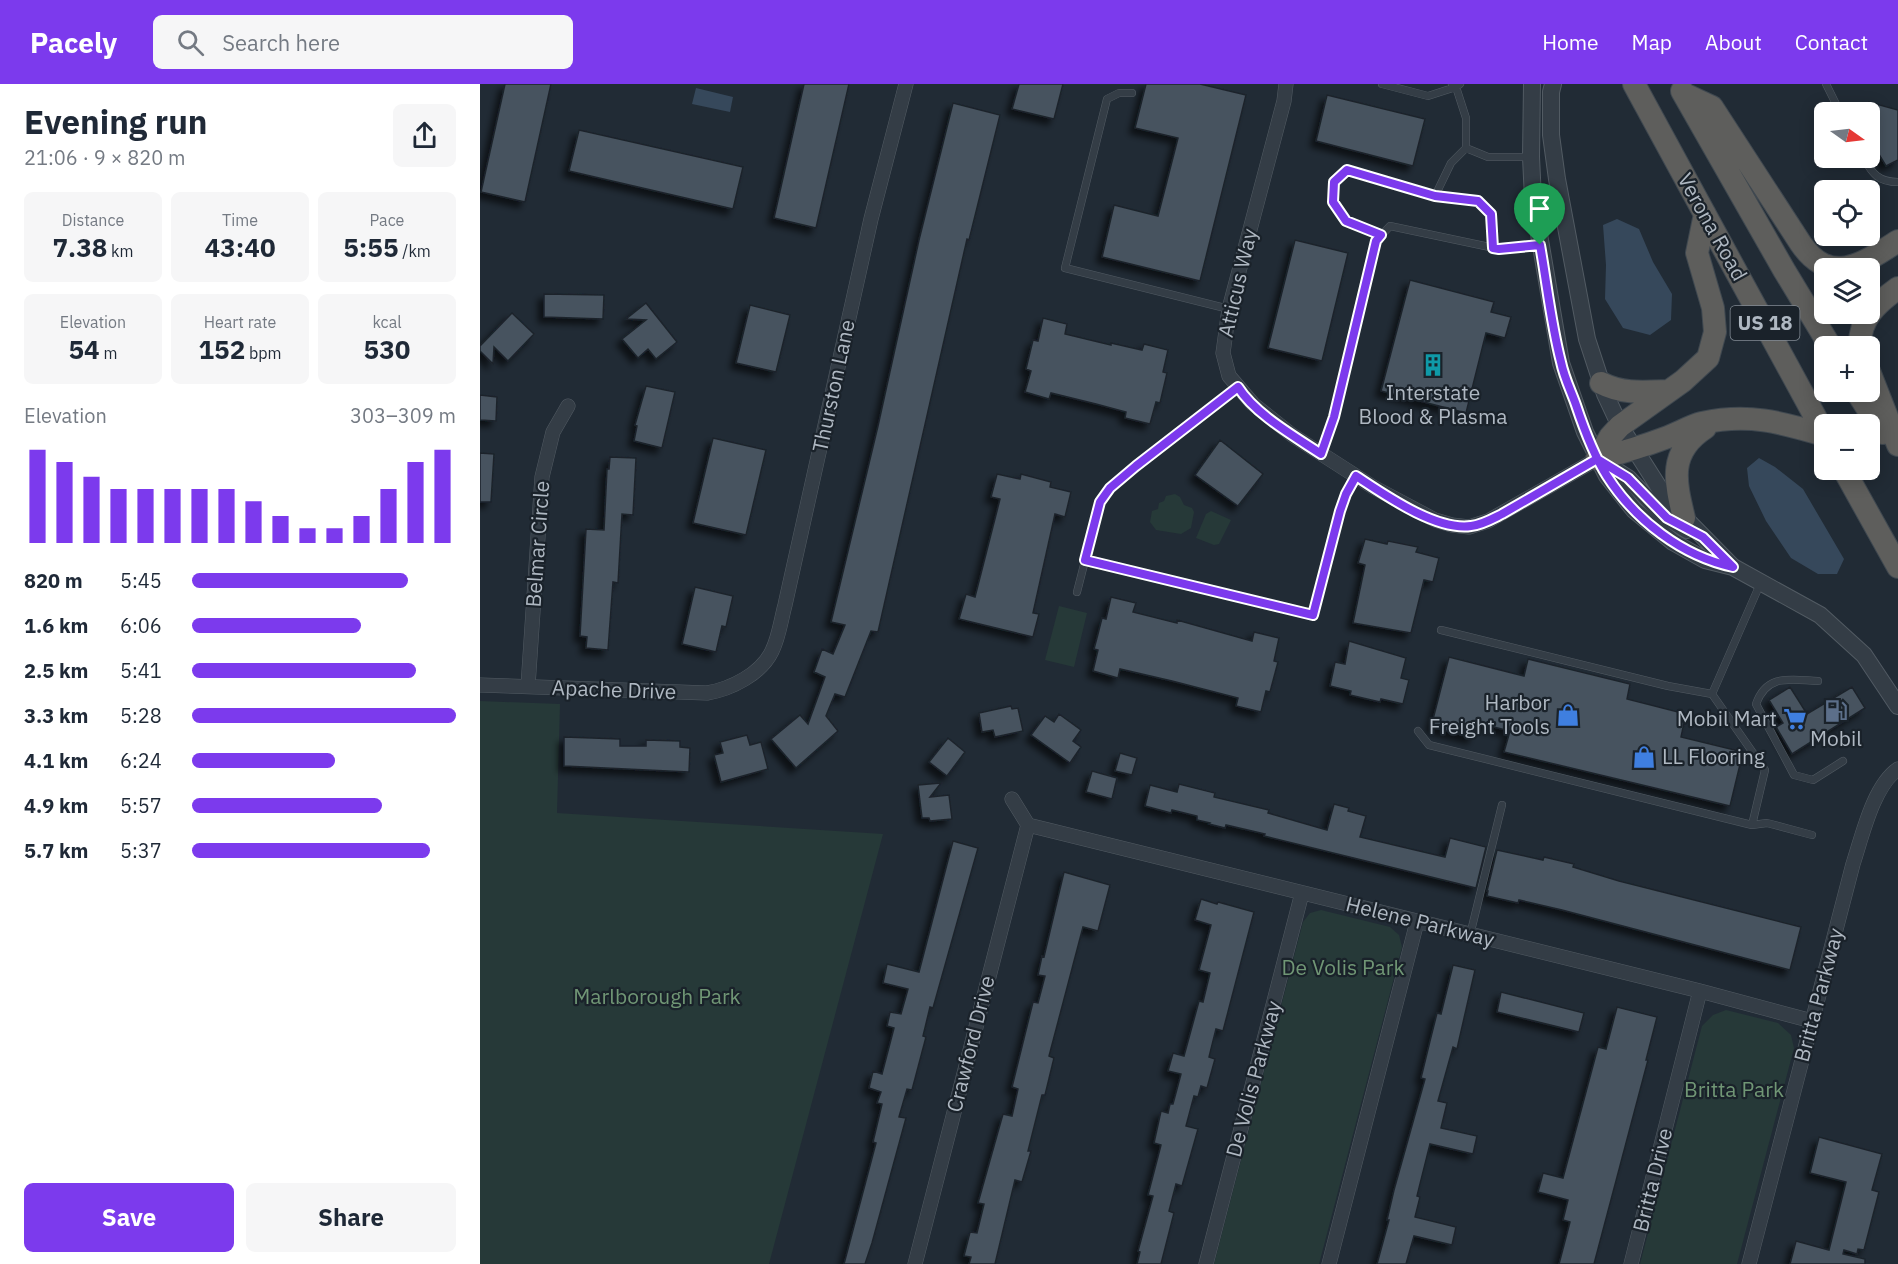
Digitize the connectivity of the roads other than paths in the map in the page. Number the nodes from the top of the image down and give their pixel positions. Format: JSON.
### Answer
{"nodes":[{"id":1,"x":906,"y":84,"type":"edge"},
{"id":2,"x":1286,"y":84,"type":"edge"},
{"id":3,"x":1382,"y":84,"type":"edge"},
{"id":4,"x":1532,"y":84,"type":"edge"},
{"id":5,"x":1553,"y":84,"type":"edge"},
{"id":6,"x":1634,"y":84,"type":"edge"},
{"id":7,"x":1826,"y":84,"type":"edge"},
{"id":8,"x":1456,"y":85,"type":"edge"},
{"id":9,"x":1681,"y":89,"type":"edge"},
{"id":10,"x":1132,"y":93,"type":"dead end"},
{"id":11,"x":1835,"y":102,"type":"edge"},
{"id":12,"x":1466,"y":148,"type":"junction"},
{"id":13,"x":1531,"y":157,"type":"junction"},
{"id":14,"x":1869,"y":168,"type":"edge"},
{"id":15,"x":1898,"y":182,"type":"edge"},
{"id":16,"x":1435,"y":196,"type":"junction"},
{"id":17,"x":1706,"y":214,"type":"junction"},
{"id":18,"x":1381,"y":235,"type":"junction"},
{"id":19,"x":1898,"y":241,"type":"edge"},
{"id":20,"x":1540,"y":245,"type":"junction"},
{"id":21,"x":1493,"y":248,"type":"junction"},
{"id":22,"x":1898,"y":288,"type":"edge"},
{"id":23,"x":1229,"y":309,"type":"junction"},
{"id":24,"x":1824,"y":336,"type":"edge"},
{"id":25,"x":1861,"y":336,"type":"edge"},
{"id":26,"x":1601,"y":383,"type":"junction"},
{"id":27,"x":1238,"y":387,"type":"junction"},
{"id":28,"x":1667,"y":391,"type":"junction"},
{"id":29,"x":1880,"y":399,"type":"edge"},
{"id":30,"x":1863,"y":402,"type":"edge"},
{"id":31,"x":568,"y":406,"type":"dead end"},
{"id":32,"x":1814,"y":415,"type":"edge"},
{"id":33,"x":1716,"y":421,"type":"junction"},
{"id":34,"x":1620,"y":426,"type":"junction"},
{"id":35,"x":1814,"y":431,"type":"edge"},
{"id":36,"x":1898,"y":445,"type":"edge"},
{"id":37,"x":1636,"y":450,"type":"junction"},
{"id":38,"x":1321,"y":454,"type":"junction"},
{"id":39,"x":1898,"y":457,"type":"edge"},
{"id":40,"x":1597,"y":459,"type":"junction"},
{"id":41,"x":1356,"y":476,"type":"junction"},
{"id":42,"x":1850,"y":480,"type":"edge"},
{"id":43,"x":1684,"y":518,"type":"junction"},
{"id":44,"x":1703,"y":537,"type":"junction"},
{"id":45,"x":1085,"y":560,"type":"junction"},
{"id":46,"x":1733,"y":567,"type":"junction"},
{"id":47,"x":1898,"y":567,"type":"edge"},
{"id":48,"x":1761,"y":582,"type":"junction"},
{"id":49,"x":1077,"y":591,"type":"dead end"},
{"id":50,"x":1441,"y":630,"type":"dead end"},
{"id":51,"x":746,"y":678,"type":"joint"},
{"id":52,"x":1818,"y":681,"type":"dead end"},
{"id":53,"x":480,"y":685,"type":"edge"},
{"id":54,"x":528,"y":686,"type":"junction"},
{"id":55,"x":1712,"y":694,"type":"junction"},
{"id":56,"x":1898,"y":706,"type":"edge"},
{"id":57,"x":1418,"y":731,"type":"dead end"},
{"id":58,"x":1843,"y":761,"type":"dead end"},
{"id":59,"x":1898,"y":769,"type":"edge"},
{"id":60,"x":1012,"y":799,"type":"dead end"},
{"id":61,"x":1502,"y":805,"type":"dead end"},
{"id":62,"x":1028,"y":825,"type":"junction"},
{"id":63,"x":1752,"y":825,"type":"junction"},
{"id":64,"x":1812,"y":835,"type":"dead end"},
{"id":65,"x":1302,"y":893,"type":"junction"},
{"id":66,"x":1417,"y":922,"type":"junction"},
{"id":67,"x":1470,"y":935,"type":"junction"},
{"id":68,"x":1700,"y":991,"type":"junction"},
{"id":69,"x":1812,"y":1021,"type":"junction"},
{"id":70,"x":915,"y":1264,"type":"edge"},
{"id":71,"x":1206,"y":1264,"type":"edge"},
{"id":72,"x":1329,"y":1264,"type":"edge"},
{"id":73,"x":1631,"y":1264,"type":"edge"},
{"id":74,"x":1749,"y":1264,"type":"edge"}],
"edges":[{"from":1,"to":51,"type":"street","name":"Thurston Lane"},
{"from":2,"to":23,"type":"street","name":"Atticus Way"},
{"from":3,"to":8,"type":"lane"},
{"from":4,"to":13,"type":"street"},
{"from":5,"to":26,"type":"street"},
{"from":6,"to":17,"type":"highway","name":"Verona Road","number":"US 18"},
{"from":7,"to":11,"type":"lane"},
{"from":8,"to":12,"type":"lane"},
{"from":9,"to":19,"type":"highway"},
{"from":9,"to":24,"type":"highway","name":"Verona Road","number":"US 18"},
{"from":10,"to":23,"type":"lane"},
{"from":12,"to":13,"type":"lane"},
{"from":12,"to":16,"type":"lane"},
{"from":13,"to":20,"type":"street"},
{"from":14,"to":15,"type":"lane"},
{"from":16,"to":18,"type":"lane"},
{"from":16,"to":21,"type":"lane"},
{"from":17,"to":28,"type":"highway"},
{"from":17,"to":32,"type":"highway","name":"Verona Road","number":"US 18"},
{"from":18,"to":21,"type":"lane"},
{"from":18,"to":38,"type":"lane"},
{"from":20,"to":21,"type":"lane"},
{"from":20,"to":40,"type":"street"},
{"from":22,"to":25,"type":"highway"},
{"from":23,"to":27,"type":"street","name":"Atticus Way"},
{"from":26,"to":28,"type":"highway"},
{"from":26,"to":34,"type":"street"},
{"from":27,"to":38,"type":"street","name":"Atticus Way"},
{"from":27,"to":45,"type":"lane"},
{"from":28,"to":34,"type":"highway"},
{"from":29,"to":36,"type":"highway"},
{"from":30,"to":39,"type":"highway"},
{"from":31,"to":54,"type":"street","name":"Belmar Circle"},
{"from":33,"to":35,"type":"highway"},
{"from":33,"to":37,"type":"highway"},
{"from":33,"to":43,"type":"highway"},
{"from":34,"to":37,"type":"street"},
{"from":34,"to":40,"type":"highway"},
{"from":37,"to":40,"type":"highway"},
{"from":37,"to":43,"type":"street"},
{"from":38,"to":41,"type":"street","name":"Atticus Way"},
{"from":40,"to":41,"type":"street","name":"Atticus Way"},
{"from":40,"to":44,"type":"street"},
{"from":40,"to":46,"type":"street"},
{"from":41,"to":45,"type":"lane"},
{"from":42,"to":47,"type":"highway"},
{"from":43,"to":44,"type":"street"},
{"from":44,"to":46,"type":"street"},
{"from":45,"to":49,"type":"lane"},
{"from":46,"to":48,"type":"street"},
{"from":48,"to":55,"type":"lane"},
{"from":48,"to":56,"type":"street"},
{"from":50,"to":55,"type":"lane"},
{"from":51,"to":54,"type":"street","name":"Apache Drive"},
{"from":52,"to":58,"type":"lane"},
{"from":53,"to":54,"type":"street","name":"Apache Drive"},
{"from":55,"to":63,"type":"lane"},
{"from":57,"to":63,"type":"lane"},
{"from":59,"to":69,"type":"street","name":"Britta Parkway"},
{"from":60,"to":62,"type":"street"},
{"from":61,"to":67,"type":"lane"},
{"from":62,"to":65,"type":"street","name":"Helene Parkway"},
{"from":62,"to":70,"type":"street","name":"Crawford Drive"},
{"from":63,"to":64,"type":"lane"},
{"from":65,"to":66,"type":"street","name":"Helene Parkway"},
{"from":65,"to":71,"type":"street","name":"De Volis Parkway"},
{"from":66,"to":67,"type":"street","name":"Helene Parkway"},
{"from":66,"to":72,"type":"street"},
{"from":67,"to":68,"type":"street","name":"Helene Parkway"},
{"from":68,"to":69,"type":"street","name":"Helene Parkway"},
{"from":68,"to":73,"type":"street","name":"Britta Drive"},
{"from":69,"to":74,"type":"street","name":"Britta Parkway"}]}
